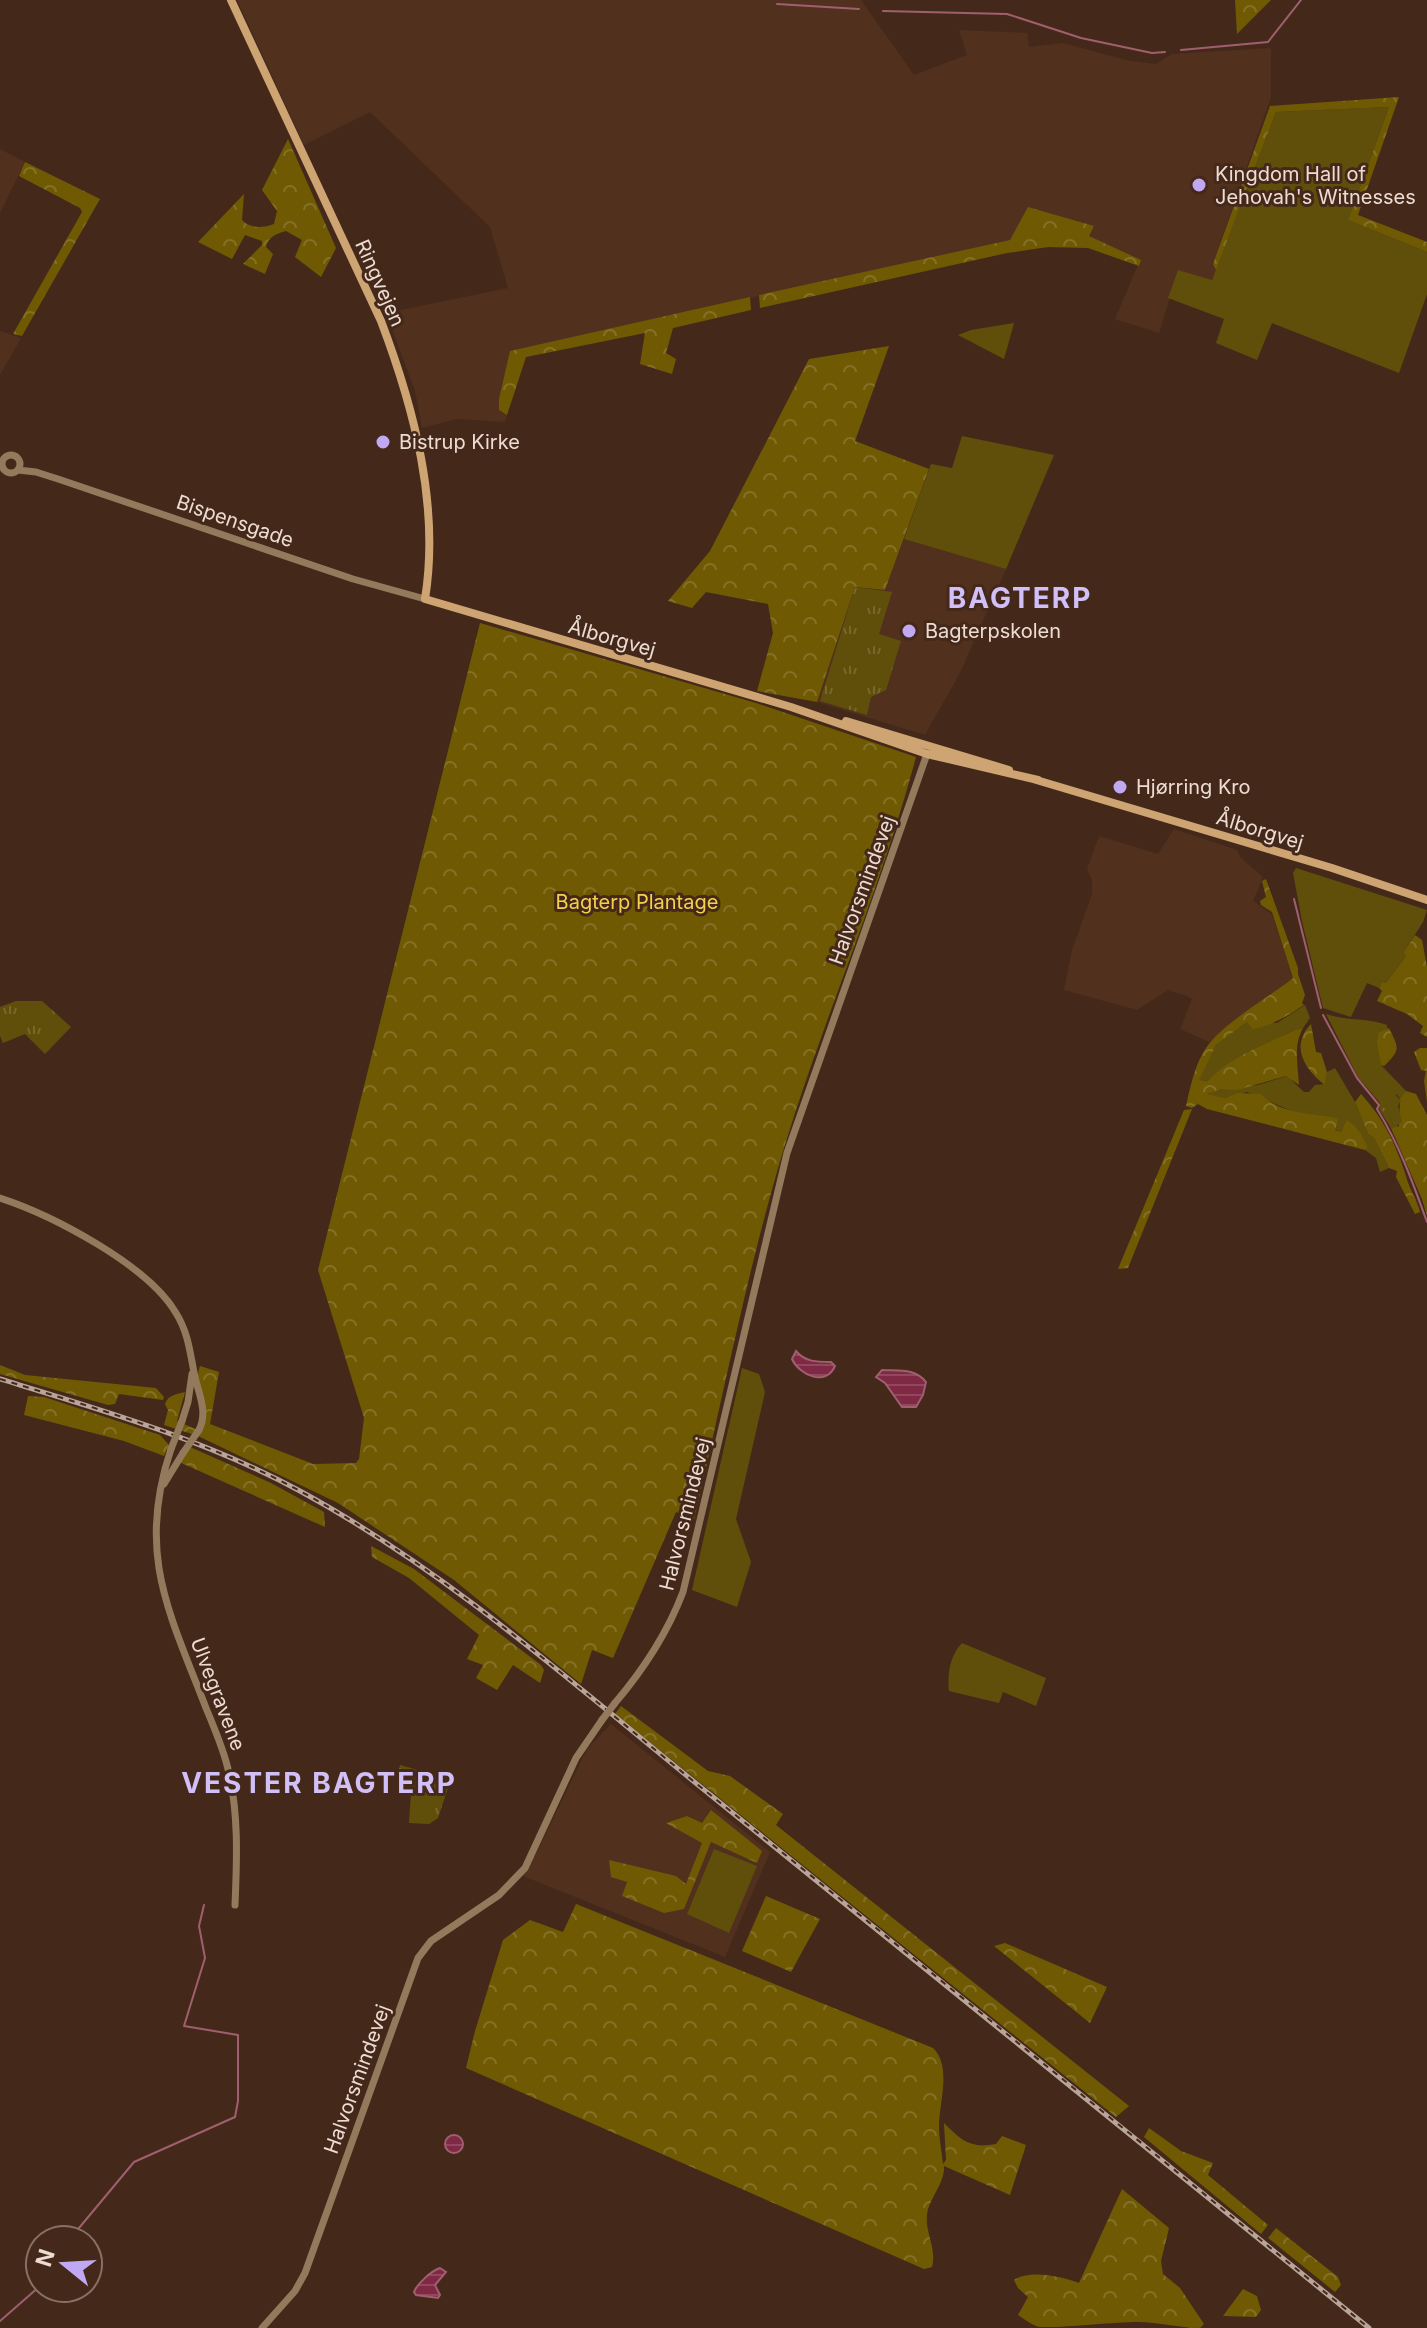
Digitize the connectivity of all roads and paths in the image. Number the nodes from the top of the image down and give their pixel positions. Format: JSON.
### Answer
{"nodes":[{"id":1,"x":231,"y":0,"type":"edge"},
{"id":2,"x":3,"y":456,"type":"edge"},
{"id":3,"x":2,"y":465,"type":"edge"},
{"id":4,"x":19,"y":466,"type":"junction"},
{"id":5,"x":425,"y":599,"type":"junction"},
{"id":6,"x":791,"y":707,"type":"junction"},
{"id":7,"x":927,"y":754,"type":"junction"},
{"id":8,"x":1038,"y":780,"type":"junction"},
{"id":9,"x":1427,"y":900,"type":"edge"},
{"id":10,"x":0,"y":1198,"type":"edge"},
{"id":11,"x":193,"y":1368,"type":"junction"},
{"id":12,"x":158,"y":1497,"type":"junction"},
{"id":13,"x":235,"y":1905,"type":"dead end"},
{"id":14,"x":262,"y":2328,"type":"edge"}],
"edges":[{"from":1,"to":5,"type":"main road","name":"Ringvejen"},
{"from":2,"to":3,"type":"street"},
{"from":2,"to":4,"type":"street"},
{"from":3,"to":4,"type":"street"},
{"from":4,"to":5,"type":"street","name":"Bispensgade"},
{"from":5,"to":6,"type":"main road","name":"Ålborgvej"},
{"from":6,"to":7,"type":"main road","name":"Ålborgvej"},
{"from":6,"to":8,"type":"main road","name":"Ålborgvej"},
{"from":7,"to":8,"type":"main road","name":"Ålborgvej"},
{"from":7,"to":14,"type":"street","name":"Halvorsmindevej","bridge":true},
{"from":8,"to":9,"type":"main road","name":"Ålborgvej"},
{"from":10,"to":11,"type":"street","name":"Ulvegravene"},
{"from":11,"to":12,"type":"street","name":"Ulvegravene","bridge":true},
{"from":11,"to":12,"type":"street","name":"Ulvegravene","bridge":true},
{"from":12,"to":13,"type":"street","name":"Ulvegravene"}]}
